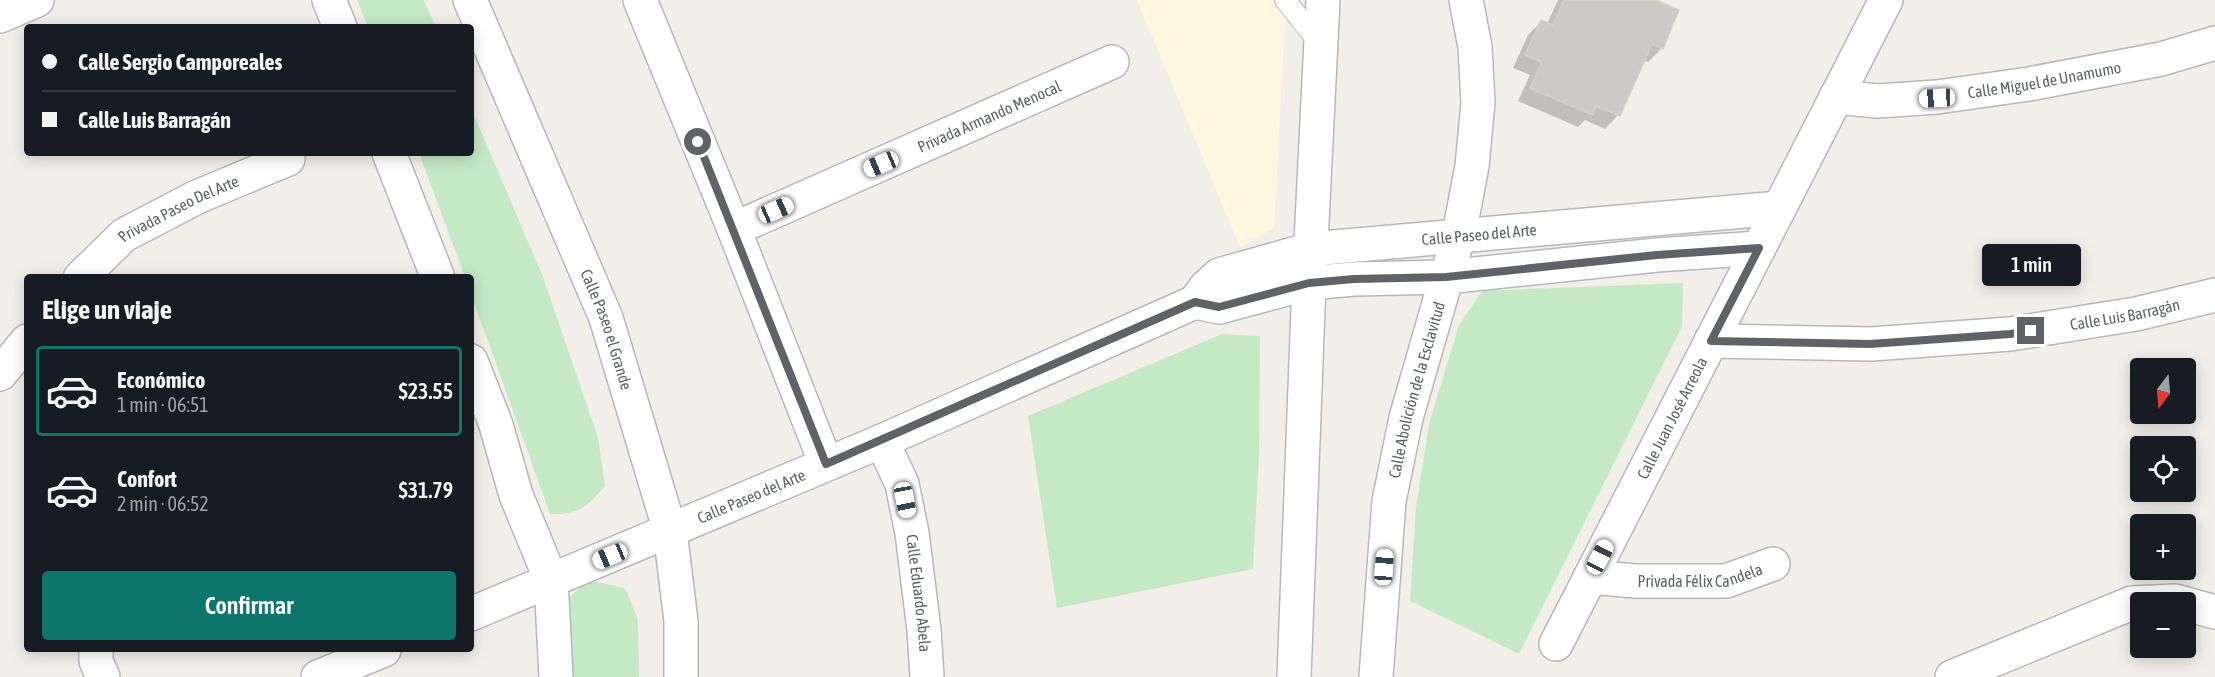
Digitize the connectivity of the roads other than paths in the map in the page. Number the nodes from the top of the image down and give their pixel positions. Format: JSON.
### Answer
{"nodes":[{"id":1,"x":37,"y":0,"type":"edge"},
{"id":2,"x":329,"y":0,"type":"edge"},
{"id":3,"x":470,"y":0,"type":"edge"},
{"id":4,"x":1285,"y":0,"type":"edge"},
{"id":5,"x":1323,"y":0,"type":"edge"},
{"id":6,"x":1466,"y":0,"type":"edge"},
{"id":7,"x":1886,"y":0,"type":"edge"},
{"id":8,"x":652,"y":4,"type":"edge"},
{"id":9,"x":0,"y":16,"type":"edge"},
{"id":10,"x":339,"y":24,"type":"edge"},
{"id":11,"x":2215,"y":43,"type":"edge"},
{"id":12,"x":1321,"y":45,"type":"junction"},
{"id":13,"x":1113,"y":62,"type":"dead end"},
{"id":14,"x":1836,"y":97,"type":"junction"},
{"id":15,"x":390,"y":156,"type":"edge"},
{"id":16,"x":288,"y":159,"type":"dead end"},
{"id":17,"x":1779,"y":208,"type":"junction"},
{"id":18,"x":1659,"y":217,"type":"junction"},
{"id":19,"x":734,"y":229,"type":"junction"},
{"id":20,"x":1459,"y":234,"type":"junction"},
{"id":21,"x":1759,"y":248,"type":"junction"},
{"id":22,"x":1311,"y":249,"type":"junction"},
{"id":23,"x":1657,"y":255,"type":"junction"},
{"id":24,"x":84,"y":274,"type":"edge"},
{"id":25,"x":436,"y":274,"type":"edge"},
{"id":26,"x":1446,"y":277,"type":"junction"},
{"id":27,"x":1309,"y":283,"type":"junction"},
{"id":28,"x":2215,"y":295,"type":"edge"},
{"id":29,"x":1195,"y":302,"type":"junction"},
{"id":30,"x":1711,"y":341,"type":"junction"},
{"id":31,"x":24,"y":345,"type":"edge"},
{"id":32,"x":474,"y":370,"type":"edge"},
{"id":33,"x":0,"y":374,"type":"edge"},
{"id":34,"x":882,"y":441,"type":"junction"},
{"id":35,"x":826,"y":464,"type":"junction"},
{"id":36,"x":670,"y":531,"type":"junction"},
{"id":37,"x":1773,"y":564,"type":"dead end"},
{"id":38,"x":1590,"y":577,"type":"junction"},
{"id":39,"x":552,"y":580,"type":"junction"},
{"id":40,"x":2130,"y":604,"type":"edge"},
{"id":41,"x":2196,"y":606,"type":"edge"},
{"id":42,"x":2215,"y":612,"type":"edge"},
{"id":43,"x":474,"y":613,"type":"edge"},
{"id":44,"x":1556,"y":644,"type":"dead end"},
{"id":45,"x":96,"y":652,"type":"edge"},
{"id":46,"x":379,"y":652,"type":"edge"},
{"id":47,"x":103,"y":677,"type":"edge"},
{"id":48,"x":318,"y":677,"type":"edge"},
{"id":49,"x":556,"y":677,"type":"edge"},
{"id":50,"x":681,"y":677,"type":"edge"},
{"id":51,"x":927,"y":677,"type":"edge"},
{"id":52,"x":1294,"y":677,"type":"edge"},
{"id":53,"x":1376,"y":677,"type":"edge"},
{"id":54,"x":1952,"y":677,"type":"edge"}],
"edges":[{"from":1,"to":9,"type":"street"},
{"from":2,"to":10,"type":"street"},
{"from":3,"to":36,"type":"street","name":"Calle Paseo el Grande"},
{"from":4,"to":12,"type":"lane"},
{"from":5,"to":12,"type":"street"},
{"from":6,"to":20,"type":"street","name":"Calle Abolición de la Esclavitud"},
{"from":7,"to":14,"type":"street","name":"Calle Juan José Arreola"},
{"from":8,"to":19,"type":"street"},
{"from":11,"to":14,"type":"street","name":"Calle Miguel de Unamumo"},
{"from":12,"to":22,"type":"street"},
{"from":13,"to":19,"type":"street","name":"Privada Armando Menocal"},
{"from":14,"to":17,"type":"street","name":"Calle Juan José Arreola"},
{"from":15,"to":25,"type":"street"},
{"from":16,"to":24,"type":"street","name":"Privada Paseo Del Arte"},
{"from":17,"to":18,"type":"street","name":"Calle Paseo del Arte"},
{"from":17,"to":21,"type":"street","name":"Calle Juan José Arreola"},
{"from":18,"to":20,"type":"street","name":"Calle Paseo del Arte"},
{"from":18,"to":23,"type":"street"},
{"from":19,"to":35,"type":"street"},
{"from":20,"to":22,"type":"street","name":"Calle Paseo del Arte"},
{"from":20,"to":26,"type":"street","name":"Calle Abolición de la Esclavitud"},
{"from":21,"to":23,"type":"street"},
{"from":21,"to":30,"type":"street","name":"Calle Juan José Arreola"},
{"from":22,"to":27,"type":"street"},
{"from":22,"to":29,"type":"street","name":"Calle Paseo del Arte"},
{"from":23,"to":26,"type":"street"},
{"from":26,"to":27,"type":"street"},
{"from":26,"to":53,"type":"street","name":"Calle Abolición de la Esclavitud"},
{"from":27,"to":29,"type":"street"},
{"from":27,"to":52,"type":"street"},
{"from":28,"to":30,"type":"street","name":"Calle Luis Barragán"},
{"from":29,"to":34,"type":"street","name":"Calle Paseo del Arte"},
{"from":30,"to":38,"type":"street","name":"Calle Juan José Arreola"},
{"from":31,"to":33,"type":"street"},
{"from":32,"to":39,"type":"street"},
{"from":34,"to":35,"type":"street","name":"Calle Paseo del Arte"},
{"from":34,"to":51,"type":"street","name":"Calle Eduardo Abela"},
{"from":35,"to":36,"type":"street","name":"Calle Paseo del Arte"},
{"from":36,"to":39,"type":"street","name":"Calle Paseo del Arte"},
{"from":36,"to":50,"type":"street","name":"Calle Paseo el Grande"},
{"from":37,"to":38,"type":"street","name":"Privada Félix Candela"},
{"from":38,"to":44,"type":"street","name":"Calle Juan José Arreola"},
{"from":39,"to":43,"type":"street","name":"Calle Paseo del Arte"},
{"from":39,"to":49,"type":"street"},
{"from":40,"to":54,"type":"street"},
{"from":41,"to":42,"type":"street"},
{"from":45,"to":47,"type":"street"},
{"from":46,"to":48,"type":"street"}]}
